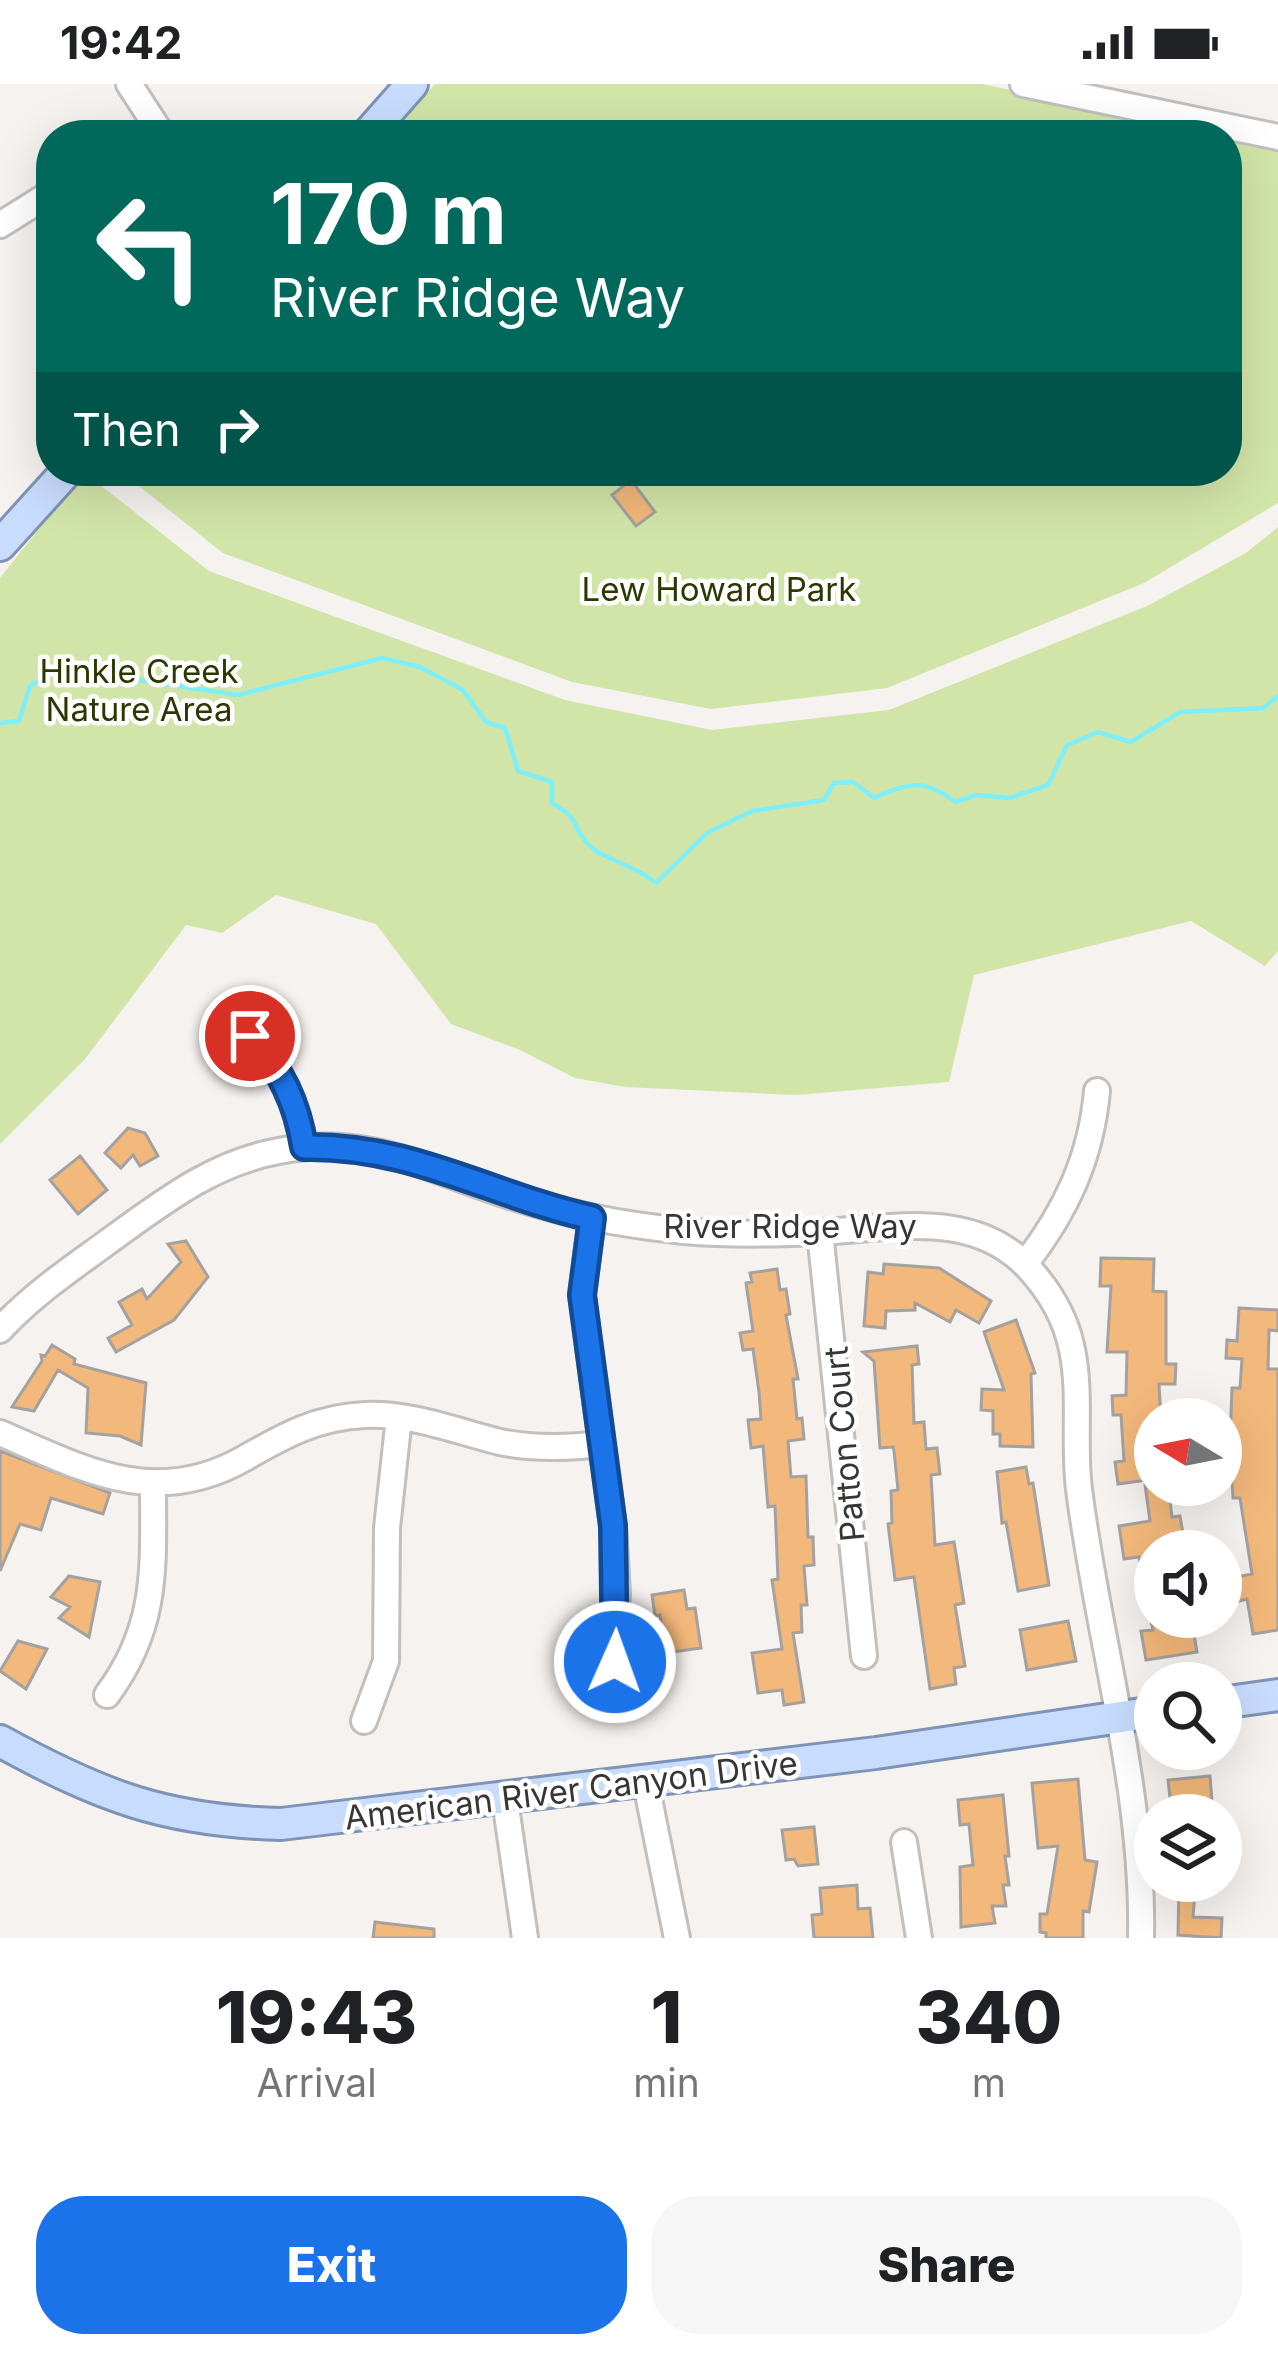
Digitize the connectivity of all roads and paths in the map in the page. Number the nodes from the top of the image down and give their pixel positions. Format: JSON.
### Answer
{"nodes":[{"id":1,"x":129,"y":84,"type":"edge"},
{"id":2,"x":412,"y":84,"type":"edge"},
{"id":3,"x":1023,"y":84,"type":"edge"},
{"id":4,"x":152,"y":120,"type":"edge"},
{"id":5,"x":380,"y":120,"type":"edge"},
{"id":6,"x":1196,"y":120,"type":"edge"},
{"id":7,"x":1242,"y":130,"type":"edge"},
{"id":8,"x":1278,"y":137,"type":"edge"},
{"id":9,"x":36,"y":202,"type":"edge"},
{"id":10,"x":0,"y":225,"type":"edge"},
{"id":11,"x":53,"y":486,"type":"edge"},
{"id":12,"x":0,"y":545,"type":"edge"},
{"id":13,"x":250,"y":1036,"type":"dead end"},
{"id":14,"x":1097,"y":1091,"type":"dead end"},
{"id":15,"x":304,"y":1147,"type":"junction"},
{"id":16,"x":592,"y":1218,"type":"junction"},
{"id":17,"x":820,"y":1232,"type":"junction"},
{"id":18,"x":1025,"y":1264,"type":"junction"},
{"id":19,"x":0,"y":1330,"type":"edge"},
{"id":20,"x":399,"y":1417,"type":"junction"},
{"id":21,"x":0,"y":1433,"type":"edge"},
{"id":22,"x":602,"y":1444,"type":"junction"},
{"id":23,"x":152,"y":1484,"type":"junction"},
{"id":24,"x":864,"y":1656,"type":"dead end"},
{"id":25,"x":612,"y":1689,"type":"dead end"},
{"id":26,"x":1278,"y":1694,"type":"edge"},
{"id":27,"x":107,"y":1695,"type":"dead end"},
{"id":28,"x":1242,"y":1700,"type":"edge"},
{"id":29,"x":1134,"y":1715,"type":"edge"},
{"id":30,"x":1119,"y":1717,"type":"junction"},
{"id":31,"x":364,"y":1721,"type":"dead end"},
{"id":32,"x":0,"y":1741,"type":"edge"},
{"id":33,"x":646,"y":1779,"type":"junction"},
{"id":34,"x":506,"y":1800,"type":"junction"},
{"id":35,"x":904,"y":1842,"type":"dead end"},
{"id":36,"x":525,"y":1938,"type":"edge"},
{"id":37,"x":676,"y":1938,"type":"edge"},
{"id":38,"x":920,"y":1938,"type":"edge"},
{"id":39,"x":1141,"y":1938,"type":"edge"}],
"edges":[{"from":1,"to":4,"type":"street"},
{"from":2,"to":5,"type":"main road"},
{"from":3,"to":6,"type":"street"},
{"from":7,"to":8,"type":"street"},
{"from":9,"to":10,"type":"street"},
{"from":11,"to":12,"type":"main road"},
{"from":13,"to":15,"type":"street"},
{"from":14,"to":18,"type":"street"},
{"from":15,"to":16,"type":"street","name":"River Ridge Way"},
{"from":15,"to":19,"type":"street","name":"River Ridge Way"},
{"from":16,"to":17,"type":"street","name":"River Ridge Way"},
{"from":16,"to":22,"type":"street"},
{"from":17,"to":18,"type":"street","name":"River Ridge Way"},
{"from":17,"to":24,"type":"street","name":"Patton Court"},
{"from":18,"to":30,"type":"street","name":"River Ridge Way"},
{"from":20,"to":22,"type":"street"},
{"from":20,"to":23,"type":"street"},
{"from":20,"to":31,"type":"street"},
{"from":21,"to":23,"type":"street"},
{"from":22,"to":25,"type":"street"},
{"from":23,"to":27,"type":"street"},
{"from":26,"to":28,"type":"main road"},
{"from":29,"to":30,"type":"main road","name":"American River Canyon Drive"},
{"from":30,"to":33,"type":"main road","name":"American River Canyon Drive"},
{"from":30,"to":39,"type":"street","name":"River Ridge Way"},
{"from":32,"to":34,"type":"main road","name":"American River Canyon Drive"},
{"from":33,"to":34,"type":"main road","name":"American River Canyon Drive"},
{"from":33,"to":37,"type":"street"},
{"from":34,"to":36,"type":"street"},
{"from":35,"to":38,"type":"street"}]}
